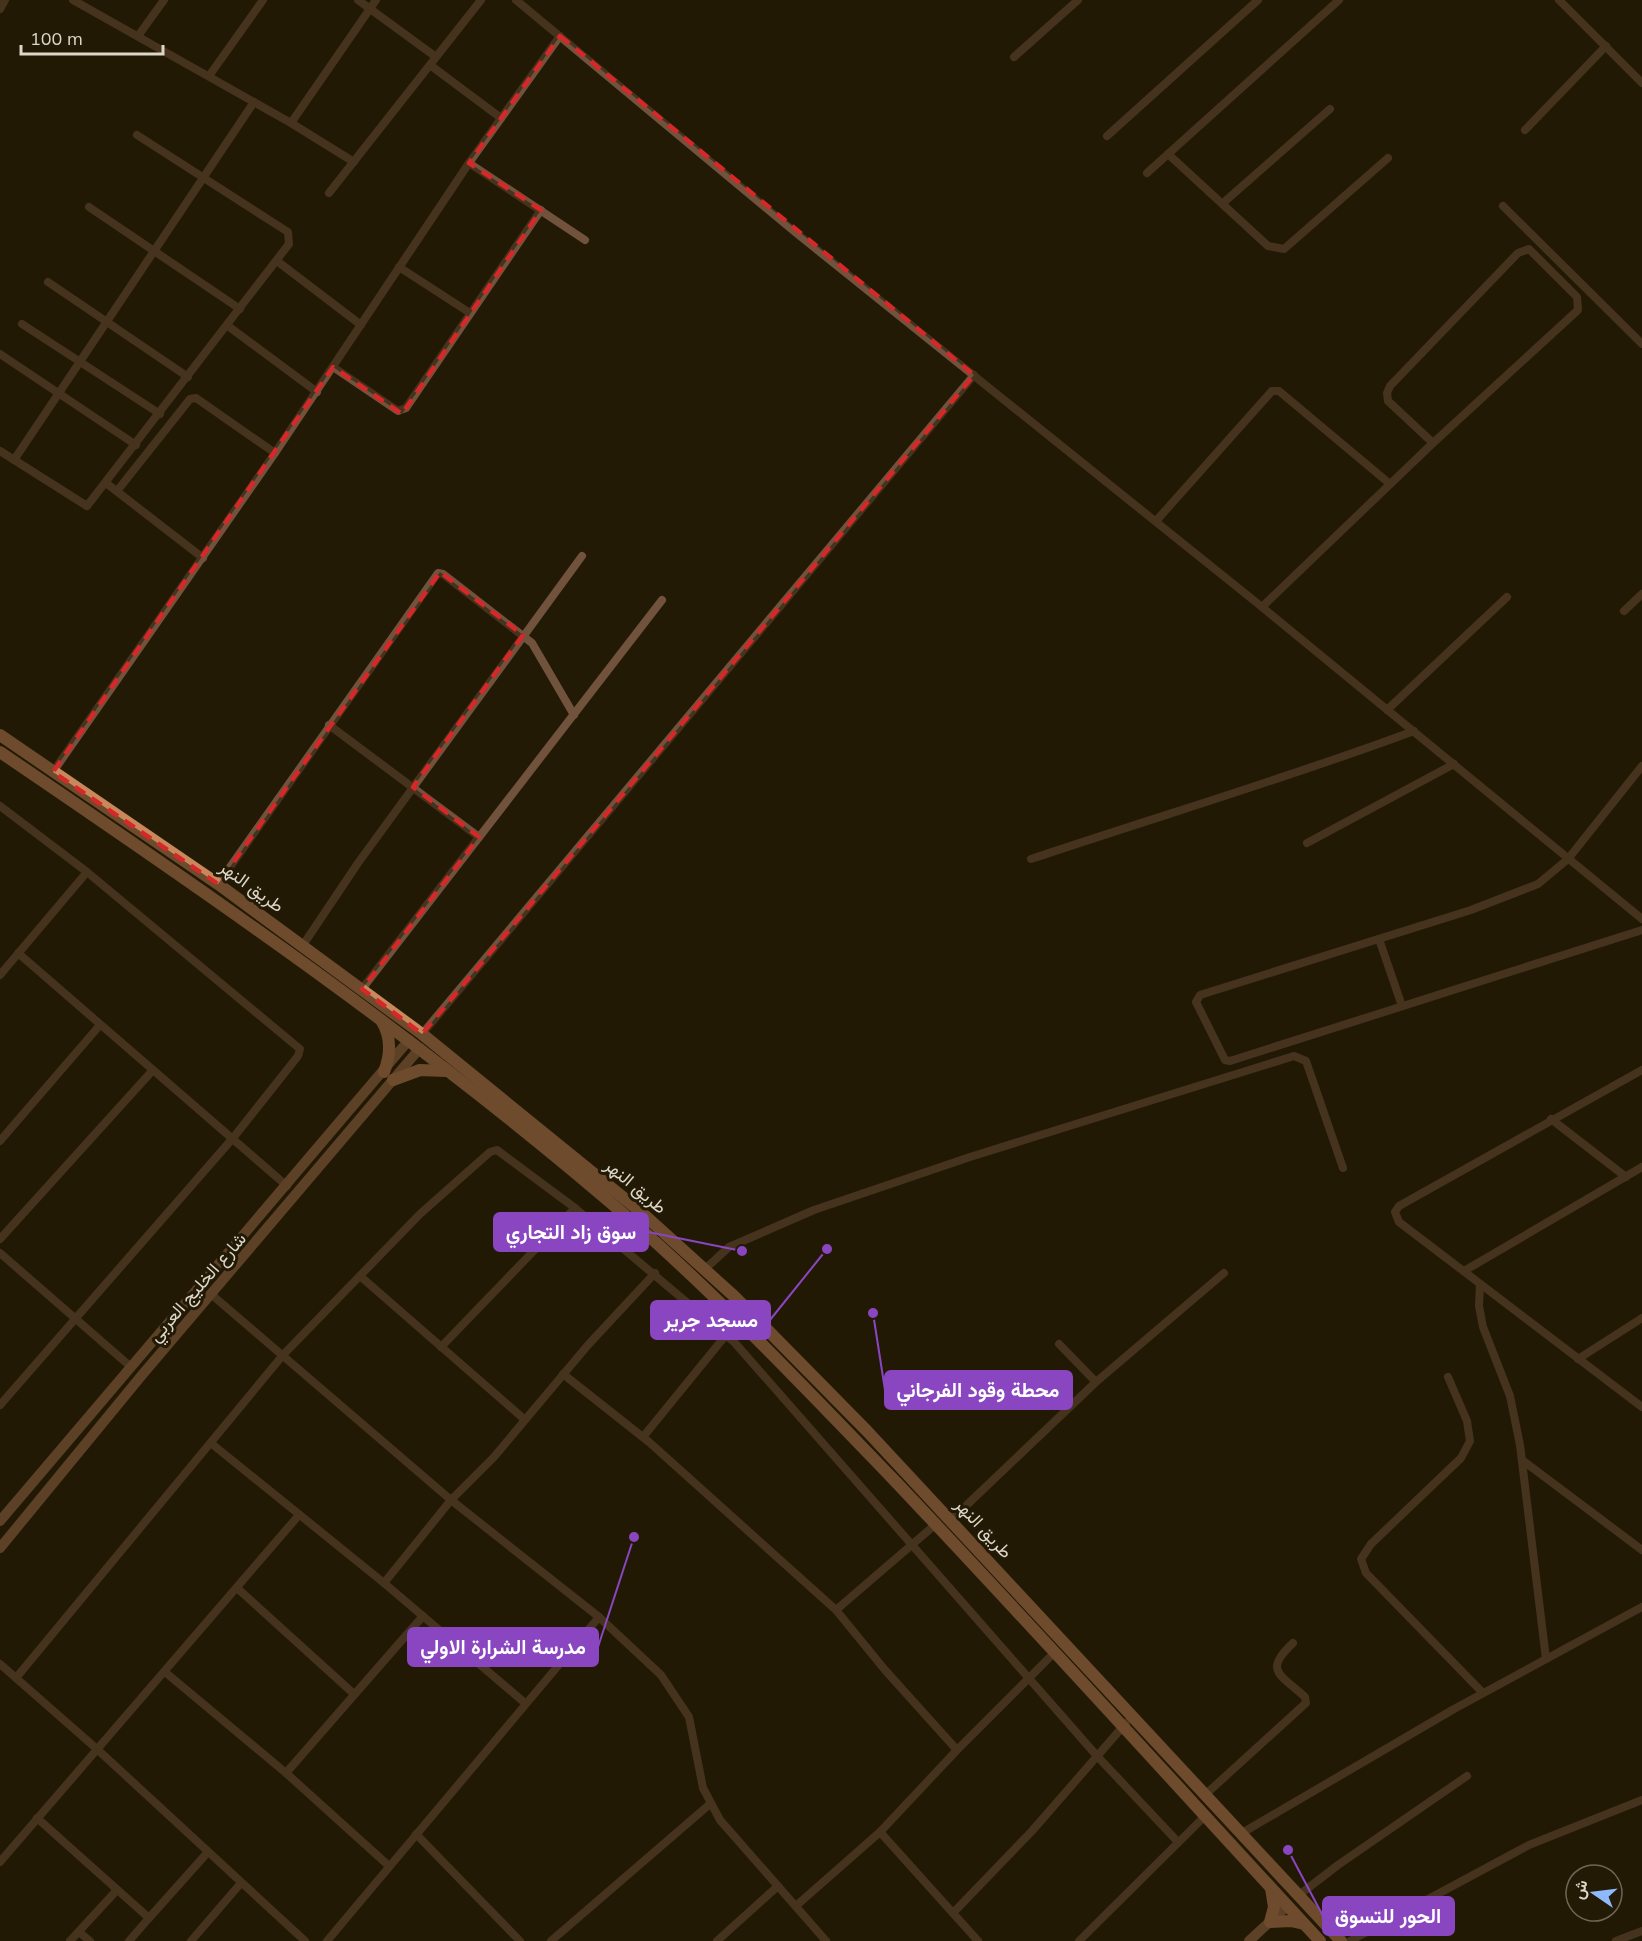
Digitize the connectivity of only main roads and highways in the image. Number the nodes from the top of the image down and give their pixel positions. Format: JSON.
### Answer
{"nodes":[{"id":1,"x":0,"y":735,"type":"edge"},
{"id":2,"x":0,"y":752,"type":"edge"},
{"id":3,"x":377,"y":1015,"type":"junction"},
{"id":4,"x":409,"y":1040,"type":"junction"},
{"id":5,"x":420,"y":1048,"type":"junction"},
{"id":6,"x":449,"y":1072,"type":"junction"},
{"id":7,"x":388,"y":1076,"type":"junction"},
{"id":8,"x":14,"y":1506,"type":"junction"},
{"id":9,"x":26,"y":1518,"type":"junction"},
{"id":10,"x":0,"y":1521,"type":"edge"},
{"id":11,"x":0,"y":1548,"type":"edge"},
{"id":12,"x":1271,"y":1887,"type":"junction"},
{"id":13,"x":1287,"y":1906,"type":"junction"},
{"id":14,"x":1270,"y":1922,"type":"junction"},
{"id":15,"x":1305,"y":1924,"type":"junction"},
{"id":16,"x":1249,"y":1941,"type":"edge"},
{"id":17,"x":1320,"y":1941,"type":"edge"},
{"id":18,"x":1341,"y":1941,"type":"edge"}],
"edges":[{"from":1,"to":18,"type":"main road","name":"طريق النهر"},
{"from":2,"to":3,"type":"main road","name":"طريق النهر"},
{"from":3,"to":4,"type":"main road","name":"طريق النهر"},
{"from":3,"to":7,"type":"main road"},
{"from":4,"to":5,"type":"main road","name":"طريق النهر"},
{"from":4,"to":7,"type":"main road","name":"شارع الخليج العربي"},
{"from":5,"to":6,"type":"main road","name":"طريق النهر"},
{"from":5,"to":7,"type":"main road","name":"شارع الخليج العربي"},
{"from":6,"to":7,"type":"main road"},
{"from":6,"to":12,"type":"main road","name":"طريق النهر"},
{"from":7,"to":8,"type":"main road","name":"شارع الخليج العربي"},
{"from":7,"to":9,"type":"main road","name":"شارع الخليج العربي"},
{"from":8,"to":9,"type":"main road"},
{"from":8,"to":10,"type":"main road","name":"شارع الخليج العربي"},
{"from":9,"to":11,"type":"main road","name":"شارع الخليج العربي"},
{"from":12,"to":13,"type":"main road","name":"طريق النهر"},
{"from":12,"to":14,"type":"main road"},
{"from":13,"to":14,"type":"main road"},
{"from":13,"to":15,"type":"main road","name":"طريق النهر"},
{"from":14,"to":15,"type":"main road"},
{"from":14,"to":16,"type":"main road"},
{"from":15,"to":17,"type":"main road","name":"طريق النهر"}]}
